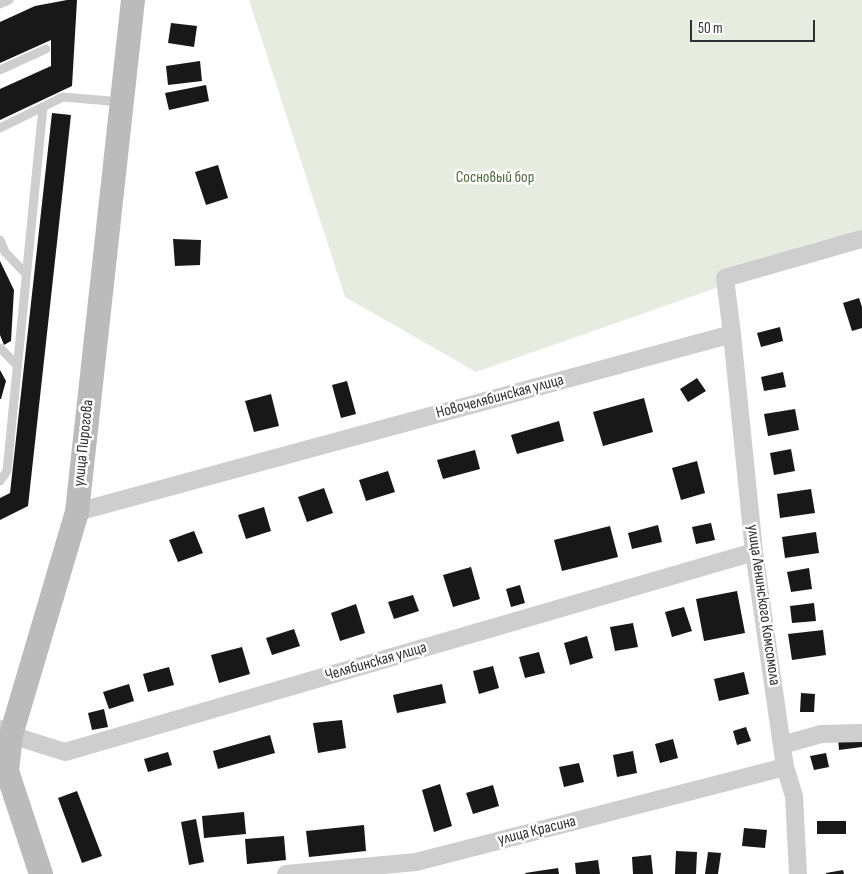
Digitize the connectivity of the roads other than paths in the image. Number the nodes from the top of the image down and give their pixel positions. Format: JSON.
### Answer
{"nodes":[{"id":1,"x":9,"y":0,"type":"edge"},
{"id":2,"x":133,"y":0,"type":"edge"},
{"id":3,"x":0,"y":4,"type":"edge"},
{"id":4,"x":46,"y":49,"type":"dead end"},
{"id":5,"x":0,"y":70,"type":"edge"},
{"id":6,"x":122,"y":102,"type":"junction"},
{"id":7,"x":43,"y":107,"type":"junction"},
{"id":8,"x":0,"y":128,"type":"edge"},
{"id":9,"x":862,"y":239,"type":"edge"},
{"id":10,"x":0,"y":240,"type":"edge"},
{"id":11,"x":26,"y":274,"type":"junction"},
{"id":12,"x":732,"y":334,"type":"junction"},
{"id":13,"x":0,"y":348,"type":"edge"},
{"id":14,"x":17,"y":365,"type":"junction"},
{"id":15,"x":0,"y":460,"type":"edge"},
{"id":16,"x":6,"y":470,"type":"junction"},
{"id":17,"x":0,"y":481,"type":"edge"},
{"id":18,"x":77,"y":512,"type":"junction"},
{"id":19,"x":754,"y":552,"type":"junction"},
{"id":20,"x":6,"y":732,"type":"edge"},
{"id":21,"x":862,"y":733,"type":"edge"},
{"id":22,"x":782,"y":745,"type":"junction"},
{"id":23,"x":785,"y":767,"type":"junction"},
{"id":24,"x":42,"y":874,"type":"edge"},
{"id":25,"x":286,"y":874,"type":"edge"},
{"id":26,"x":798,"y":874,"type":"edge"}],
"edges":[{"from":1,"to":3,"type":"lane"},
{"from":2,"to":6,"type":"street","name":"улица Пирогова"},
{"from":4,"to":5,"type":"lane"},
{"from":6,"to":7,"type":"lane"},
{"from":6,"to":18,"type":"street","name":"улица Пирогова"},
{"from":7,"to":8,"type":"lane"},
{"from":7,"to":11,"type":"lane"},
{"from":9,"to":12,"type":"street"},
{"from":10,"to":11,"type":"lane"},
{"from":11,"to":14,"type":"lane"},
{"from":12,"to":18,"type":"street","name":"Новочелябинская улица"},
{"from":12,"to":19,"type":"street","name":"улица Ленинского Комсомола"},
{"from":13,"to":14,"type":"lane"},
{"from":14,"to":16,"type":"lane"},
{"from":15,"to":16,"type":"lane"},
{"from":16,"to":17,"type":"lane"},
{"from":18,"to":20,"type":"street","name":"улица Пирогова"},
{"from":19,"to":20,"type":"street","name":"Челябинская улица"},
{"from":19,"to":22,"type":"street","name":"улица Ленинского Комсомола"},
{"from":20,"to":24,"type":"street","name":"улица Пирогова"},
{"from":21,"to":22,"type":"street"},
{"from":22,"to":23,"type":"street","name":"улица Ленинского Комсомола"},
{"from":23,"to":25,"type":"street","name":"улица Красина"},
{"from":23,"to":26,"type":"street","name":"улица Ленинского Комсомола"}]}
